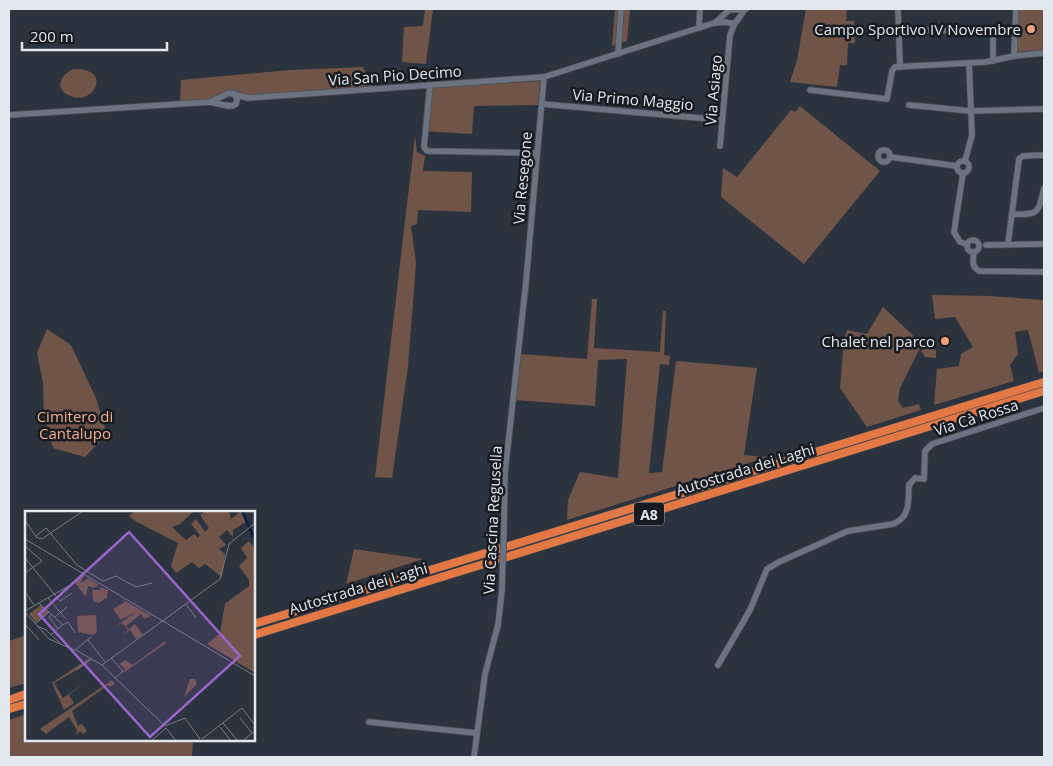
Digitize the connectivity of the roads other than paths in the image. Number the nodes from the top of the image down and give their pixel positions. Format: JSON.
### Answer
{"nodes":[{"id":1,"x":621,"y":9,"type":"edge"},
{"id":2,"x":700,"y":9,"type":"edge"},
{"id":3,"x":746,"y":9,"type":"edge"},
{"id":4,"x":898,"y":9,"type":"edge"},
{"id":5,"x":1016,"y":9,"type":"edge"},
{"id":6,"x":734,"y":10,"type":"junction"},
{"id":7,"x":726,"y":20,"type":"junction"},
{"id":8,"x":736,"y":21,"type":"junction"},
{"id":9,"x":700,"y":28,"type":"junction"},
{"id":10,"x":898,"y":29,"type":"junction"},
{"id":11,"x":730,"y":35,"type":"junction"},
{"id":12,"x":1044,"y":53,"type":"edge"},
{"id":13,"x":618,"y":54,"type":"junction"},
{"id":14,"x":1014,"y":56,"type":"junction"},
{"id":15,"x":993,"y":61,"type":"junction"},
{"id":16,"x":969,"y":63,"type":"junction"},
{"id":17,"x":900,"y":66,"type":"junction"},
{"id":18,"x":544,"y":77,"type":"junction"},
{"id":19,"x":430,"y":86,"type":"junction"},
{"id":20,"x":810,"y":90,"type":"dead end"},
{"id":21,"x":230,"y":94,"type":"junction"},
{"id":22,"x":248,"y":98,"type":"junction"},
{"id":23,"x":210,"y":102,"type":"junction"},
{"id":24,"x":542,"y":104,"type":"junction"},
{"id":25,"x":909,"y":105,"type":"dead end"},
{"id":26,"x":231,"y":106,"type":"junction"},
{"id":27,"x":1044,"y":109,"type":"edge"},
{"id":28,"x":971,"y":111,"type":"junction"},
{"id":29,"x":9,"y":115,"type":"edge"},
{"id":30,"x":722,"y":120,"type":"junction"},
{"id":31,"x":720,"y":146,"type":"dead end"},
{"id":32,"x":536,"y":153,"type":"junction"},
{"id":33,"x":1044,"y":155,"type":"edge"},
{"id":34,"x":890,"y":157,"type":"dead end"},
{"id":35,"x":965,"y":161,"type":"junction"},
{"id":36,"x":957,"y":166,"type":"junction"},
{"id":37,"x":963,"y":173,"type":"junction"},
{"id":38,"x":1044,"y":188,"type":"edge"},
{"id":39,"x":1012,"y":214,"type":"junction"},
{"id":40,"x":967,"y":244,"type":"junction"},
{"id":41,"x":1008,"y":244,"type":"junction"},
{"id":42,"x":1044,"y":244,"type":"edge"},
{"id":43,"x":986,"y":245,"type":"dead end"},
{"id":44,"x":974,"y":252,"type":"junction"},
{"id":45,"x":1044,"y":272,"type":"edge"},
{"id":46,"x":526,"y":282,"type":"joint"},
{"id":47,"x":1044,"y":382,"type":"edge"},
{"id":48,"x":1044,"y":391,"type":"edge"},
{"id":49,"x":1044,"y":408,"type":"edge"},
{"id":50,"x":255,"y":624,"type":"edge"},
{"id":51,"x":255,"y":634,"type":"edge"},
{"id":52,"x":718,"y":665,"type":"dead end"},
{"id":53,"x":25,"y":694,"type":"edge"},
{"id":54,"x":9,"y":700,"type":"edge"},
{"id":55,"x":25,"y":704,"type":"edge"},
{"id":56,"x":9,"y":709,"type":"edge"},
{"id":57,"x":369,"y":722,"type":"dead end"},
{"id":58,"x":476,"y":733,"type":"junction"},
{"id":59,"x":474,"y":757,"type":"edge"}],
"edges":[{"from":1,"to":13,"type":"street"},
{"from":2,"to":9,"type":"street"},
{"from":3,"to":6,"type":"street"},
{"from":3,"to":8,"type":"street","name":"Via Asiago"},
{"from":4,"to":10,"type":"street"},
{"from":5,"to":14,"type":"street"},
{"from":6,"to":7,"type":"street"},
{"from":6,"to":8,"type":"street"},
{"from":7,"to":8,"type":"street","name":"Via San Pio Decimo"},
{"from":7,"to":9,"type":"street","name":"Via San Pio Decimo"},
{"from":7,"to":11,"type":"street","name":"Via Asiago"},
{"from":8,"to":11,"type":"street","name":"Via Asiago"},
{"from":9,"to":13,"type":"street","name":"Via San Pio Decimo"},
{"from":10,"to":15,"type":"street"},
{"from":10,"to":17,"type":"street"},
{"from":11,"to":30,"type":"street","name":"Via Asiago"},
{"from":12,"to":14,"type":"street"},
{"from":13,"to":18,"type":"street","name":"Via San Pio Decimo"},
{"from":14,"to":15,"type":"street"},
{"from":15,"to":16,"type":"street"},
{"from":16,"to":17,"type":"street"},
{"from":16,"to":28,"type":"street"},
{"from":17,"to":20,"type":"street"},
{"from":18,"to":19,"type":"street","name":"Via San Pio Decimo"},
{"from":18,"to":24,"type":"street","name":"Via Resegone"},
{"from":19,"to":22,"type":"street","name":"Via San Pio Decimo"},
{"from":19,"to":32,"type":"street"},
{"from":21,"to":22,"type":"street","name":"Via San Pio Decimo"},
{"from":21,"to":23,"type":"street"},
{"from":21,"to":26,"type":"street"},
{"from":21,"to":26,"type":"street"},
{"from":22,"to":26,"type":"street","name":"Via San Pio Decimo"},
{"from":23,"to":26,"type":"street"},
{"from":23,"to":29,"type":"street"},
{"from":24,"to":30,"type":"street","name":"Via Primo Maggio"},
{"from":24,"to":32,"type":"street","name":"Via Resegone"},
{"from":25,"to":28,"type":"street"},
{"from":27,"to":28,"type":"street"},
{"from":28,"to":35,"type":"street"},
{"from":30,"to":31,"type":"street","name":"Via Asiago"},
{"from":32,"to":46,"type":"street","name":"Via Resegone"},
{"from":33,"to":39,"type":"street"},
{"from":34,"to":36,"type":"street"},
{"from":35,"to":36,"type":"street"},
{"from":35,"to":37,"type":"street"},
{"from":36,"to":37,"type":"street"},
{"from":37,"to":40,"type":"street"},
{"from":38,"to":39,"type":"street"},
{"from":39,"to":41,"type":"street"},
{"from":40,"to":44,"type":"street"},
{"from":40,"to":44,"type":"street"},
{"from":41,"to":42,"type":"street"},
{"from":41,"to":43,"type":"street"},
{"from":44,"to":45,"type":"street"},
{"from":46,"to":58,"type":"street","name":"Via Cascina Regusella","bridge":true},
{"from":47,"to":50,"type":"highway","name":"Autostrada dei Laghi","number":"A8"},
{"from":48,"to":51,"type":"highway","name":"Autostrada dei Laghi","number":"A8"},
{"from":49,"to":52,"type":"street","name":"Via Cà Rossa"},
{"from":53,"to":54,"type":"highway"},
{"from":55,"to":56,"type":"highway"},
{"from":57,"to":58,"type":"street"},
{"from":58,"to":59,"type":"street","name":"Via Cascina Regusella"}]}
